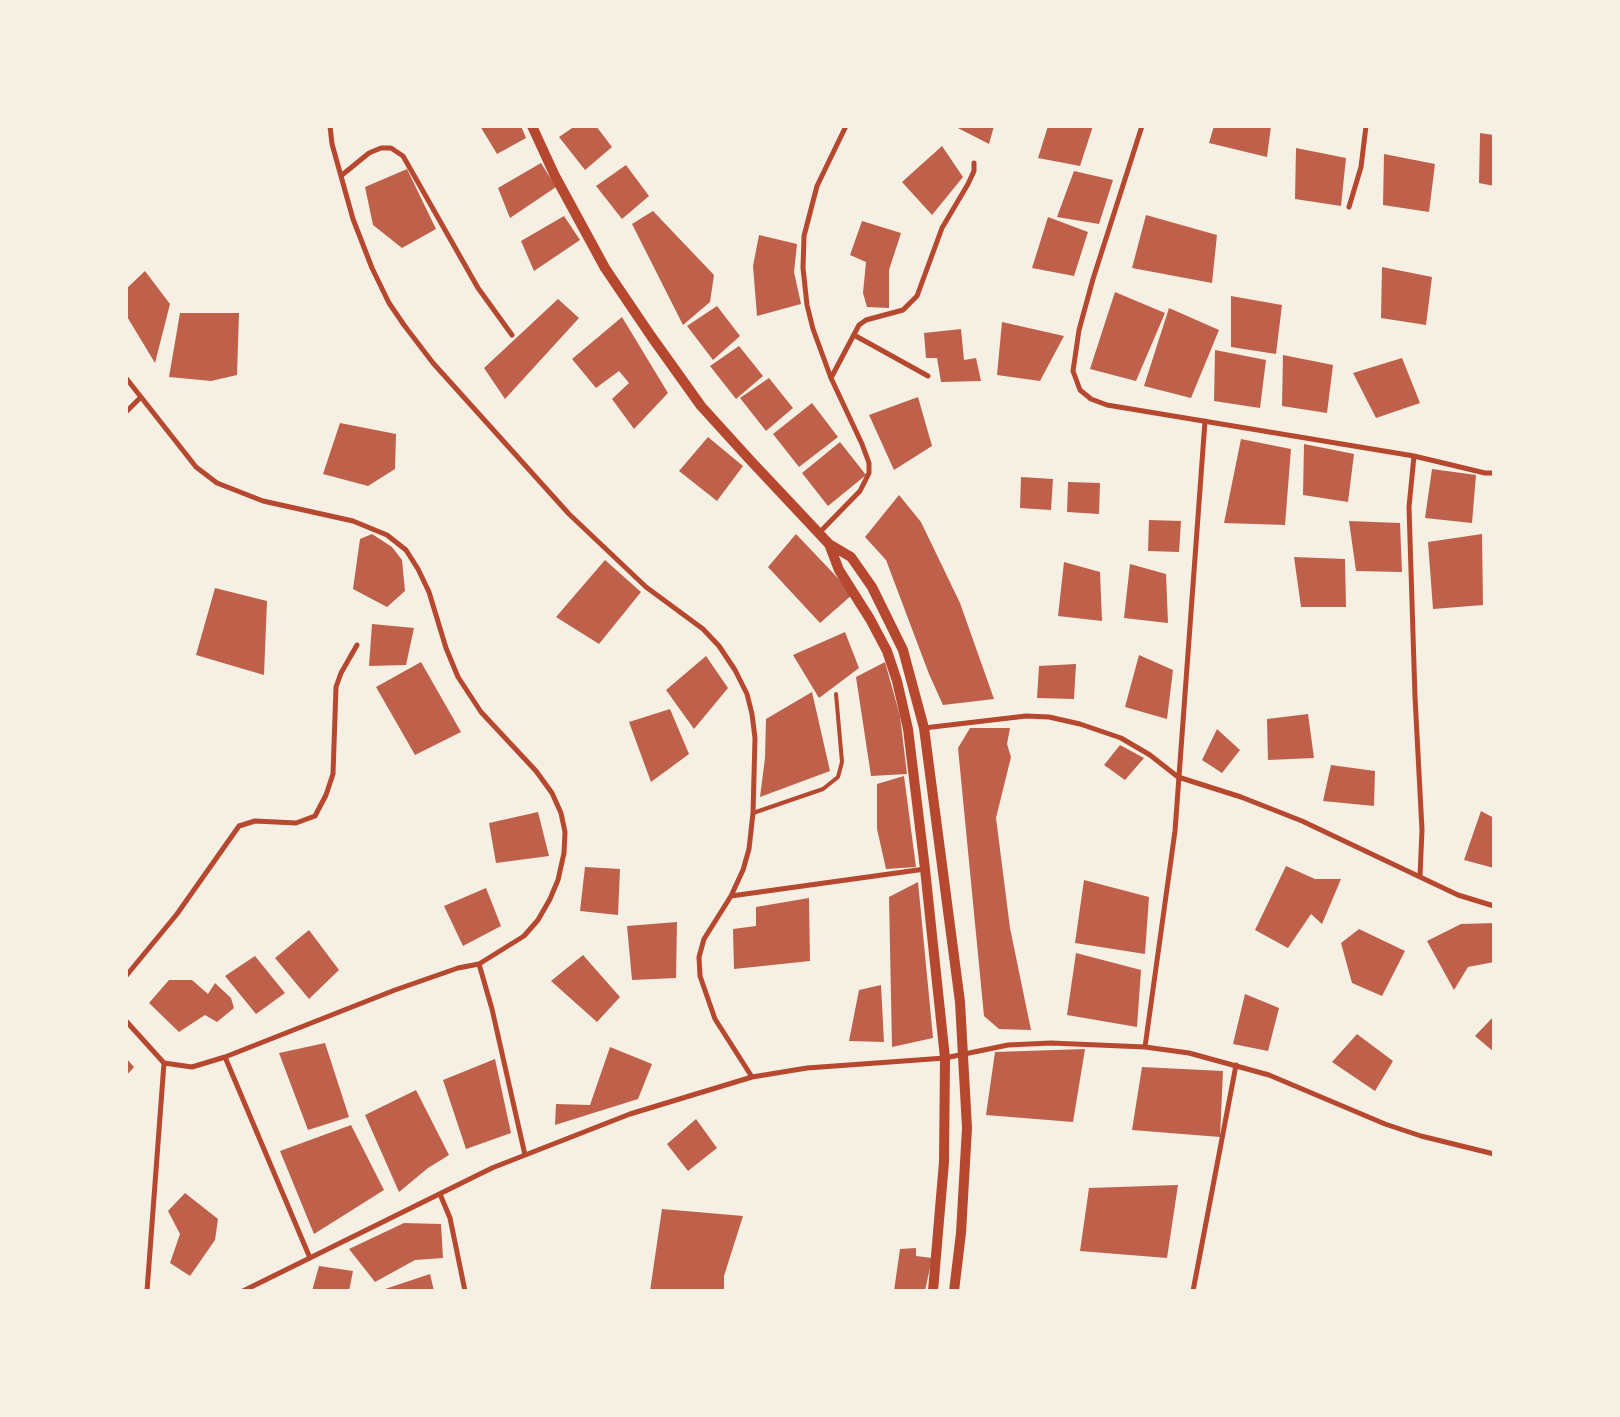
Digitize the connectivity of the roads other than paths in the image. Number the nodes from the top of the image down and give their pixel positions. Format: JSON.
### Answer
{"nodes":[{"id":1,"x":330,"y":126,"type":"edge"},
{"id":2,"x":532,"y":126,"type":"edge"},
{"id":3,"x":846,"y":126,"type":"edge"},
{"id":4,"x":1142,"y":126,"type":"edge"},
{"id":5,"x":1366,"y":126,"type":"edge"},
{"id":6,"x":974,"y":163,"type":"dead end"},
{"id":7,"x":342,"y":175,"type":"junction"},
{"id":8,"x":1349,"y":207,"type":"dead end"},
{"id":9,"x":512,"y":335,"type":"dead end"},
{"id":10,"x":854,"y":335,"type":"junction"},
{"id":11,"x":928,"y":376,"type":"dead end"},
{"id":12,"x":126,"y":378,"type":"edge"},
{"id":13,"x":831,"y":378,"type":"junction"},
{"id":14,"x":141,"y":398,"type":"junction"},
{"id":15,"x":126,"y":412,"type":"edge"},
{"id":16,"x":1205,"y":421,"type":"junction"},
{"id":17,"x":1414,"y":456,"type":"junction"},
{"id":18,"x":1494,"y":473,"type":"edge"},
{"id":19,"x":819,"y":533,"type":"junction"},
{"id":20,"x":829,"y":544,"type":"junction"},
{"id":21,"x":357,"y":645,"type":"dead end"},
{"id":22,"x":836,"y":694,"type":"dead end"},
{"id":23,"x":924,"y":728,"type":"junction"},
{"id":24,"x":1178,"y":776,"type":"junction"},
{"id":25,"x":753,"y":814,"type":"junction"},
{"id":26,"x":925,"y":869,"type":"junction"},
{"id":27,"x":1420,"y":876,"type":"junction"},
{"id":28,"x":731,"y":896,"type":"junction"},
{"id":29,"x":1494,"y":906,"type":"edge"},
{"id":30,"x":479,"y":964,"type":"junction"},
{"id":31,"x":126,"y":976,"type":"edge"},
{"id":32,"x":126,"y":1021,"type":"edge"},
{"id":33,"x":1145,"y":1048,"type":"junction"},
{"id":34,"x":962,"y":1054,"type":"junction"},
{"id":35,"x":225,"y":1057,"type":"junction"},
{"id":36,"x":945,"y":1058,"type":"junction"},
{"id":37,"x":164,"y":1063,"type":"junction"},
{"id":38,"x":1236,"y":1065,"type":"junction"},
{"id":39,"x":752,"y":1077,"type":"junction"},
{"id":40,"x":1494,"y":1154,"type":"edge"},
{"id":41,"x":525,"y":1155,"type":"junction"},
{"id":42,"x":440,"y":1194,"type":"junction"},
{"id":43,"x":310,"y":1258,"type":"junction"},
{"id":44,"x":147,"y":1291,"type":"edge"},
{"id":45,"x":243,"y":1291,"type":"edge"},
{"id":46,"x":465,"y":1291,"type":"edge"},
{"id":47,"x":933,"y":1291,"type":"edge"},
{"id":48,"x":954,"y":1291,"type":"edge"},
{"id":49,"x":1192,"y":1291,"type":"edge"}],
"edges":[{"from":1,"to":7,"type":"street"},
{"from":2,"to":19,"type":"main road"},
{"from":3,"to":13,"type":"street"},
{"from":4,"to":16,"type":"street"},
{"from":5,"to":8,"type":"street"},
{"from":6,"to":10,"type":"street"},
{"from":7,"to":9,"type":"street"},
{"from":7,"to":25,"type":"street"},
{"from":10,"to":11,"type":"street"},
{"from":10,"to":13,"type":"street"},
{"from":12,"to":14,"type":"street"},
{"from":13,"to":19,"type":"street"},
{"from":14,"to":15,"type":"street"},
{"from":14,"to":30,"type":"street"},
{"from":16,"to":17,"type":"street"},
{"from":16,"to":24,"type":"street"},
{"from":17,"to":18,"type":"street"},
{"from":17,"to":27,"type":"street"},
{"from":19,"to":20,"type":"main road"},
{"from":20,"to":23,"type":"main road"},
{"from":20,"to":26,"type":"main road"},
{"from":21,"to":31,"type":"street"},
{"from":22,"to":25,"type":"lane"},
{"from":23,"to":24,"type":"street"},
{"from":23,"to":34,"type":"main road"},
{"from":24,"to":27,"type":"street"},
{"from":24,"to":33,"type":"street"},
{"from":25,"to":28,"type":"street"},
{"from":26,"to":28,"type":"street"},
{"from":26,"to":36,"type":"main road"},
{"from":27,"to":29,"type":"street"},
{"from":28,"to":39,"type":"street"},
{"from":30,"to":35,"type":"street"},
{"from":30,"to":41,"type":"street"},
{"from":32,"to":37,"type":"street"},
{"from":33,"to":34,"type":"street"},
{"from":33,"to":38,"type":"street"},
{"from":34,"to":36,"type":"street"},
{"from":34,"to":48,"type":"main road"},
{"from":35,"to":37,"type":"street"},
{"from":35,"to":43,"type":"street"},
{"from":36,"to":39,"type":"street"},
{"from":36,"to":47,"type":"main road"},
{"from":37,"to":44,"type":"street"},
{"from":38,"to":40,"type":"street"},
{"from":38,"to":49,"type":"street"},
{"from":39,"to":41,"type":"street"},
{"from":41,"to":42,"type":"street"},
{"from":42,"to":43,"type":"street"},
{"from":42,"to":46,"type":"street"},
{"from":43,"to":45,"type":"street"}]}
